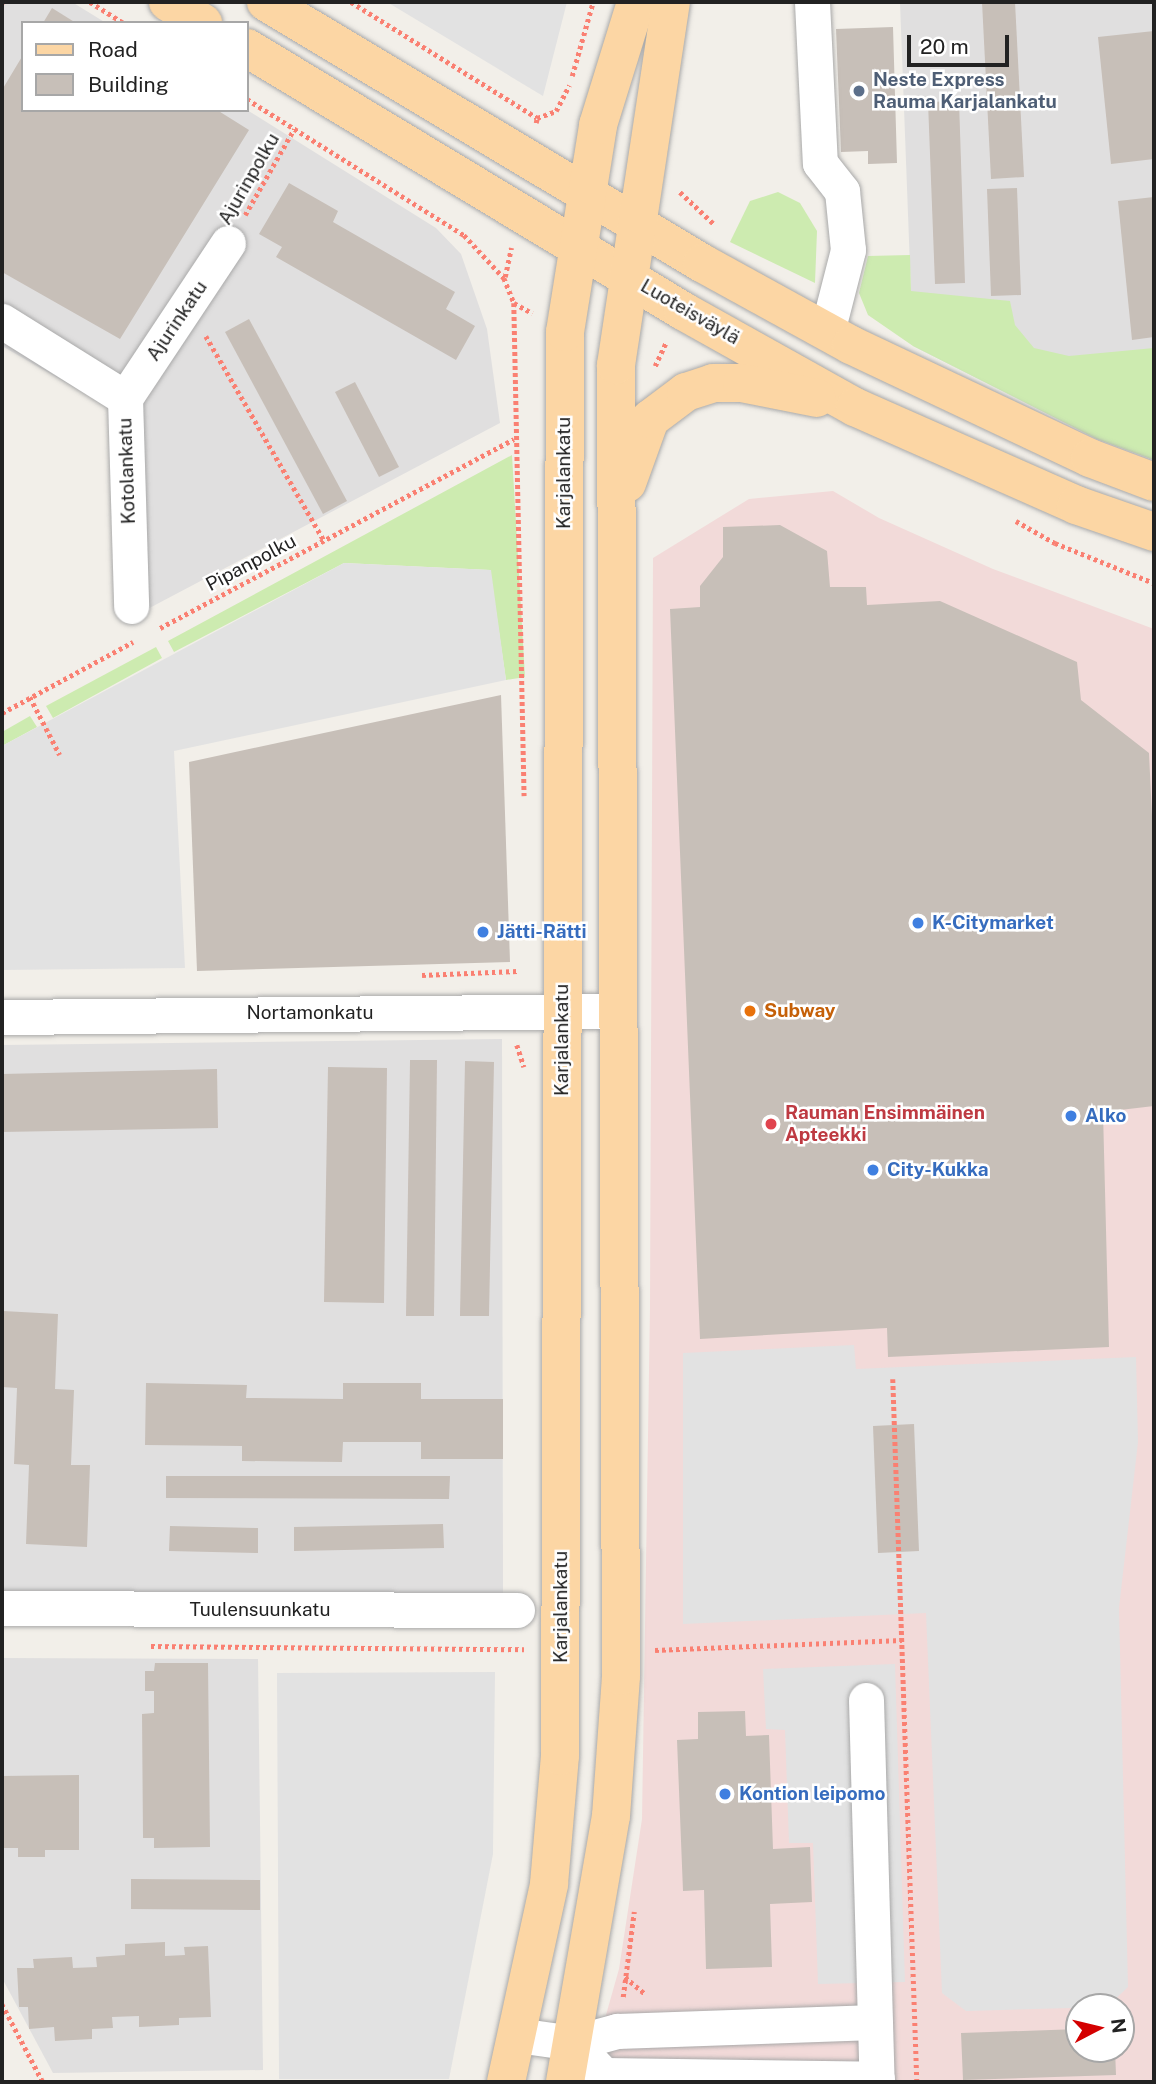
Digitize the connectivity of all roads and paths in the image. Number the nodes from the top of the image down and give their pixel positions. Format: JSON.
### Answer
{"nodes":[{"id":1,"x":90,"y":2,"type":"edge"},
{"id":2,"x":168,"y":2,"type":"edge"},
{"id":3,"x":266,"y":2,"type":"edge"},
{"id":4,"x":351,"y":2,"type":"edge"},
{"id":5,"x":636,"y":2,"type":"edge"},
{"id":6,"x":671,"y":2,"type":"edge"},
{"id":7,"x":812,"y":2,"type":"edge"},
{"id":8,"x":121,"y":21,"type":"edge"},
{"id":9,"x":200,"y":21,"type":"edge"},
{"id":10,"x":248,"y":49,"type":"edge"},
{"id":11,"x":248,"y":100,"type":"edge"},
{"id":12,"x":537,"y":118,"type":"dead end"},
{"id":13,"x":294,"y":129,"type":"junction"},
{"id":14,"x":676,"y":187,"type":"dead end"},
{"id":15,"x":585,"y":193,"type":"junction"},
{"id":16,"x":635,"y":222,"type":"junction"},
{"id":17,"x":228,"y":243,"type":"joint"},
{"id":18,"x":578,"y":245,"type":"junction"},
{"id":19,"x":702,"y":263,"type":"junction"},
{"id":20,"x":628,"y":276,"type":"junction"},
{"id":21,"x":188,"y":305,"type":"junction"},
{"id":22,"x":682,"y":310,"type":"junction"},
{"id":23,"x":2,"y":321,"type":"edge"},
{"id":24,"x":827,"y":332,"type":"junction"},
{"id":25,"x":652,"y":370,"type":"dead end"},
{"id":26,"x":125,"y":398,"type":"junction"},
{"id":27,"x":855,"y":407,"type":"junction"},
{"id":28,"x":514,"y":439,"type":"junction"},
{"id":29,"x":1154,"y":482,"type":"edge"},
{"id":30,"x":1007,"y":516,"type":"dead end"},
{"id":31,"x":615,"y":522,"type":"junction"},
{"id":32,"x":1154,"y":532,"type":"edge"},
{"id":33,"x":324,"y":540,"type":"junction"},
{"id":34,"x":1154,"y":583,"type":"edge"},
{"id":35,"x":141,"y":626,"type":"junction"},
{"id":36,"x":30,"y":697,"type":"junction"},
{"id":37,"x":2,"y":713,"type":"edge"},
{"id":38,"x":60,"y":755,"type":"dead end"},
{"id":39,"x":524,"y":807,"type":"dead end"},
{"id":40,"x":530,"y":965,"type":"dead end"},
{"id":41,"x":516,"y":1012,"type":"junction"},
{"id":42,"x":562,"y":1012,"type":"junction"},
{"id":43,"x":618,"y":1012,"type":"junction"},
{"id":44,"x":2,"y":1017,"type":"edge"},
{"id":45,"x":524,"y":1080,"type":"dead end"},
{"id":46,"x":892,"y":1379,"type":"dead end"},
{"id":47,"x":2,"y":1608,"type":"edge"},
{"id":48,"x":521,"y":1622,"type":"joint"},
{"id":49,"x":902,"y":1640,"type":"junction"},
{"id":50,"x":139,"y":1646,"type":"dead end"},
{"id":51,"x":621,"y":1648,"type":"junction"},
{"id":52,"x":537,"y":1653,"type":"junction"},
{"id":53,"x":866,"y":1700,"type":"dead end"},
{"id":54,"x":2,"y":2004,"type":"edge"},
{"id":55,"x":875,"y":2022,"type":"junction"},
{"id":56,"x":517,"y":2035,"type":"junction"},
{"id":57,"x":573,"y":2043,"type":"junction"},
{"id":58,"x":877,"y":2081,"type":"edge"},
{"id":59,"x":43,"y":2082,"type":"edge"},
{"id":60,"x":506,"y":2082,"type":"edge"},
{"id":61,"x":565,"y":2082,"type":"edge"},
{"id":62,"x":917,"y":2082,"type":"edge"}],
"edges":[{"from":1,"to":8,"type":"path"},
{"from":2,"to":9,"type":"main road"},
{"from":3,"to":15,"type":"main road"},
{"from":4,"to":12,"type":"path"},
{"from":5,"to":15,"type":"main road","name":"Karjalankatu"},
{"from":6,"to":16,"type":"main road"},
{"from":7,"to":24,"type":"street"},
{"from":10,"to":18,"type":"main road","name":"Luoteisväylä"},
{"from":11,"to":13,"type":"path"},
{"from":13,"to":17,"type":"path","name":"Ajurinpolku"},
{"from":13,"to":28,"type":"path"},
{"from":14,"to":19,"type":"path"},
{"from":15,"to":16,"type":"main road"},
{"from":15,"to":18,"type":"main road","name":"Karjalankatu"},
{"from":16,"to":19,"type":"main road"},
{"from":16,"to":20,"type":"main road"},
{"from":17,"to":21,"type":"street","name":"Ajurinkatu"},
{"from":18,"to":20,"type":"main road","name":"Luoteisväylä"},
{"from":18,"to":42,"type":"main road","name":"Karjalankatu"},
{"from":19,"to":24,"type":"main road"},
{"from":20,"to":22,"type":"main road","name":"Luoteisväylä"},
{"from":20,"to":31,"type":"main road"},
{"from":21,"to":26,"type":"street","name":"Ajurinkatu"},
{"from":21,"to":33,"type":"path"},
{"from":22,"to":25,"type":"path"},
{"from":22,"to":27,"type":"main road","name":"Luoteisväylä"},
{"from":23,"to":26,"type":"street","name":"Kotolankatu"},
{"from":24,"to":29,"type":"main road"},
{"from":26,"to":35,"type":"street","name":"Kotolankatu"},
{"from":27,"to":31,"type":"main road"},
{"from":27,"to":32,"type":"main road","name":"Luoteisväylä"},
{"from":28,"to":33,"type":"path","name":"Pipanpolku"},
{"from":28,"to":39,"type":"path"},
{"from":30,"to":34,"type":"path"},
{"from":31,"to":43,"type":"main road"},
{"from":33,"to":35,"type":"path","name":"Pipanpolku"},
{"from":35,"to":36,"type":"path","name":"Pipanpolku"},
{"from":36,"to":37,"type":"path","name":"Pipanpolku"},
{"from":36,"to":38,"type":"path"},
{"from":40,"to":41,"type":"path"},
{"from":41,"to":42,"type":"street","name":"Nortamonkatu"},
{"from":41,"to":44,"type":"street","name":"Nortamonkatu"},
{"from":41,"to":45,"type":"path"},
{"from":42,"to":43,"type":"street","name":"Nortamonkatu"},
{"from":42,"to":52,"type":"main road","name":"Karjalankatu"},
{"from":43,"to":51,"type":"main road"},
{"from":46,"to":49,"type":"path"},
{"from":47,"to":48,"type":"street","name":"Tuulensuunkatu"},
{"from":48,"to":52,"type":"path"},
{"from":49,"to":51,"type":"path"},
{"from":49,"to":62,"type":"path"},
{"from":50,"to":52,"type":"path"},
{"from":51,"to":57,"type":"main road"},
{"from":52,"to":56,"type":"main road","name":"Karjalankatu"},
{"from":53,"to":55,"type":"street"},
{"from":54,"to":59,"type":"path"},
{"from":55,"to":57,"type":"street"},
{"from":55,"to":58,"type":"street"},
{"from":56,"to":57,"type":"street"},
{"from":56,"to":60,"type":"main road","name":"Karjalankatu"},
{"from":57,"to":58,"type":"street"},
{"from":57,"to":61,"type":"main road"}]}
